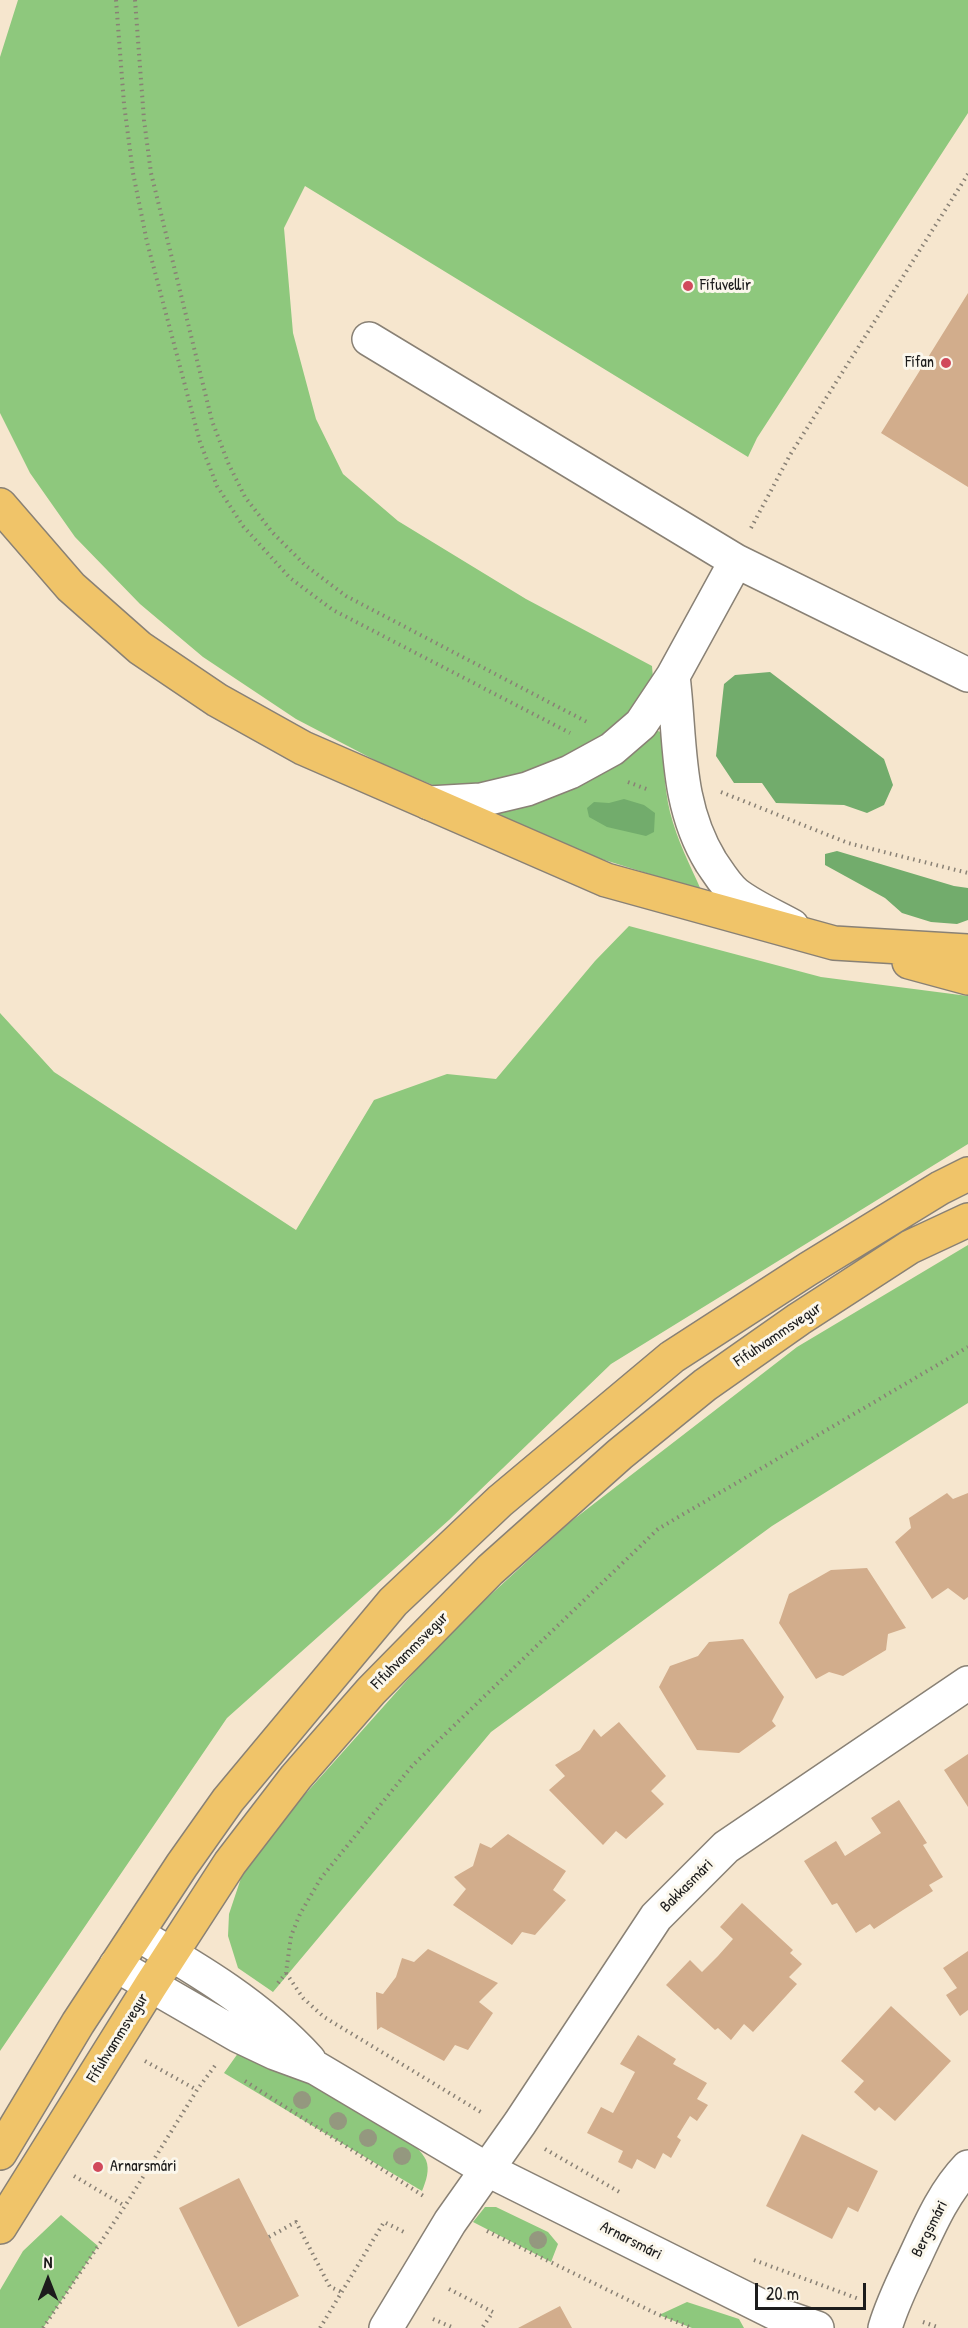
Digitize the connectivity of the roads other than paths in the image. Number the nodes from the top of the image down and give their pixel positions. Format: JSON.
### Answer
{"nodes":[{"id":1,"x":369,"y":339,"type":"dead end"},
{"id":2,"x":0,"y":505,"type":"edge"},
{"id":3,"x":736,"y":561,"type":"junction"},
{"id":4,"x":968,"y":675,"type":"edge"},
{"id":5,"x":673,"y":676,"type":"junction"},
{"id":6,"x":429,"y":803,"type":"junction"},
{"id":7,"x":824,"y":941,"type":"junction"},
{"id":8,"x":968,"y":951,"type":"edge"},
{"id":9,"x":968,"y":978,"type":"edge"},
{"id":10,"x":968,"y":1174,"type":"edge"},
{"id":11,"x":968,"y":1196,"type":"edge"},
{"id":12,"x":968,"y":1220,"type":"edge"},
{"id":13,"x":910,"y":1247,"type":"junction"},
{"id":14,"x":968,"y":1683,"type":"edge"},
{"id":15,"x":137,"y":1934,"type":"junction"},
{"id":16,"x":171,"y":1954,"type":"junction"},
{"id":17,"x":116,"y":1965,"type":"junction"},
{"id":18,"x":151,"y":1985,"type":"junction"},
{"id":19,"x":316,"y":2067,"type":"junction"},
{"id":20,"x":0,"y":2153,"type":"edge"},
{"id":21,"x":968,"y":2168,"type":"edge"},
{"id":22,"x":486,"y":2169,"type":"junction"},
{"id":23,"x":0,"y":2227,"type":"edge"},
{"id":24,"x":887,"y":2319,"type":"edge"},
{"id":25,"x":775,"y":2321,"type":"edge"},
{"id":26,"x":386,"y":2328,"type":"edge"},
{"id":27,"x":817,"y":2328,"type":"edge"}],
"edges":[{"from":1,"to":3,"type":"street"},
{"from":2,"to":6,"type":"main road"},
{"from":3,"to":4,"type":"street"},
{"from":3,"to":5,"type":"street"},
{"from":5,"to":6,"type":"street"},
{"from":5,"to":7,"type":"street"},
{"from":6,"to":7,"type":"main road"},
{"from":7,"to":8,"type":"main road"},
{"from":7,"to":9,"type":"main road"},
{"from":10,"to":15,"type":"main road"},
{"from":11,"to":13,"type":"main road"},
{"from":12,"to":13,"type":"main road","name":"Fífuhvammsvegur"},
{"from":13,"to":16,"type":"main road","name":"Fífuhvammsvegur"},
{"from":14,"to":22,"type":"street","name":"Bakkasmári"},
{"from":15,"to":16,"type":"street"},
{"from":15,"to":17,"type":"main road"},
{"from":16,"to":18,"type":"main road","name":"Fífuhvammsvegur"},
{"from":16,"to":19,"type":"street"},
{"from":17,"to":18,"type":"street","name":"Arnarsmári"},
{"from":17,"to":20,"type":"main road"},
{"from":18,"to":19,"type":"street","name":"Arnarsmári"},
{"from":18,"to":23,"type":"main road","name":"Fífuhvammsvegur"},
{"from":19,"to":22,"type":"street","name":"Arnarsmári"},
{"from":21,"to":24,"type":"street","name":"Bergsmári"},
{"from":22,"to":25,"type":"street","name":"Arnarsmári"},
{"from":22,"to":26,"type":"street"},
{"from":25,"to":27,"type":"street","name":"Arnarsmári"}]}
